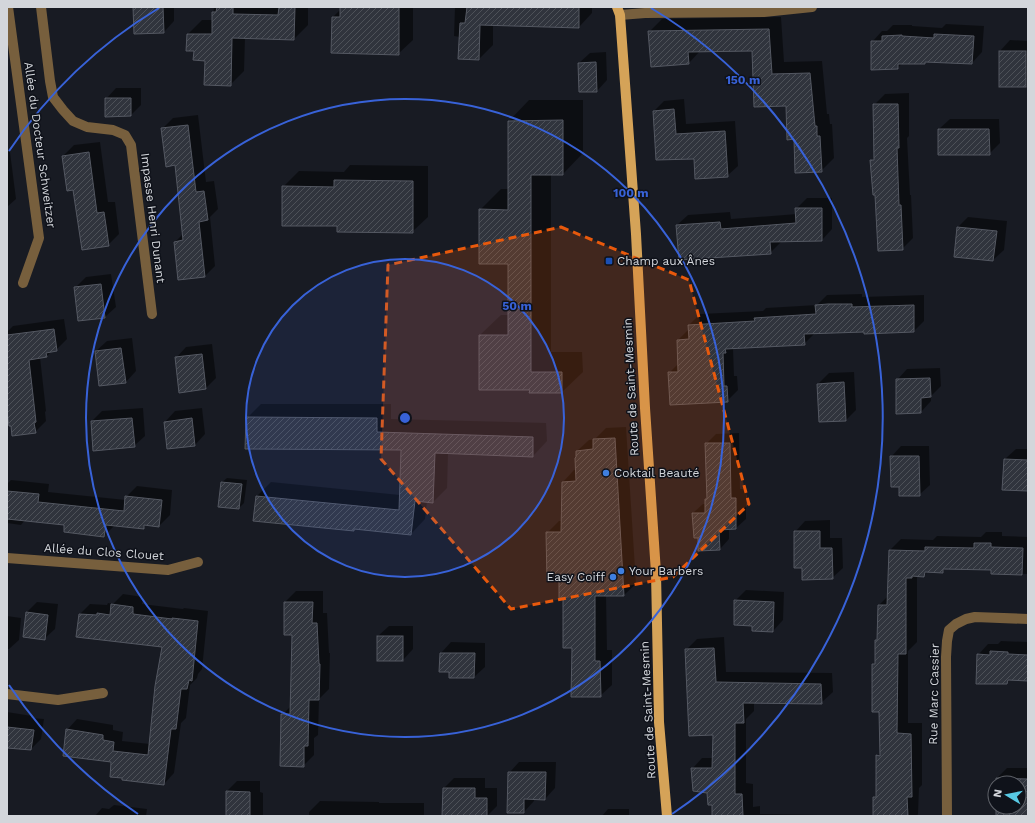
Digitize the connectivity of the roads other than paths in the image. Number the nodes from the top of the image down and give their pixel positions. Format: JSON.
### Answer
{"nodes":[{"id":1,"x":8,"y":7,"type":"edge"},
{"id":2,"x":41,"y":7,"type":"edge"},
{"id":3,"x":812,"y":7,"type":"edge"},
{"id":4,"x":618,"y":11,"type":"edge"},
{"id":5,"x":23,"y":283,"type":"dead end"},
{"id":6,"x":152,"y":314,"type":"dead end"},
{"id":7,"x":7,"y":558,"type":"edge"},
{"id":8,"x":198,"y":562,"type":"dead end"},
{"id":9,"x":1028,"y":619,"type":"edge"},
{"id":10,"x":103,"y":692,"type":"dead end"},
{"id":11,"x":7,"y":694,"type":"edge"},
{"id":12,"x":667,"y":816,"type":"edge"},
{"id":13,"x":947,"y":816,"type":"edge"}],
"edges":[{"from":1,"to":5,"type":"street","name":"Allée du Docteur Schweitzer"},
{"from":2,"to":6,"type":"street","name":"Impasse Henri Dunant"},
{"from":3,"to":4,"type":"street"},
{"from":4,"to":12,"type":"main road","name":"Route de Saint-Mesmin"},
{"from":7,"to":8,"type":"street","name":"Allée du Clos Clouet"},
{"from":9,"to":13,"type":"street","name":"Rue Marc Cassier"},
{"from":10,"to":11,"type":"street"}]}
